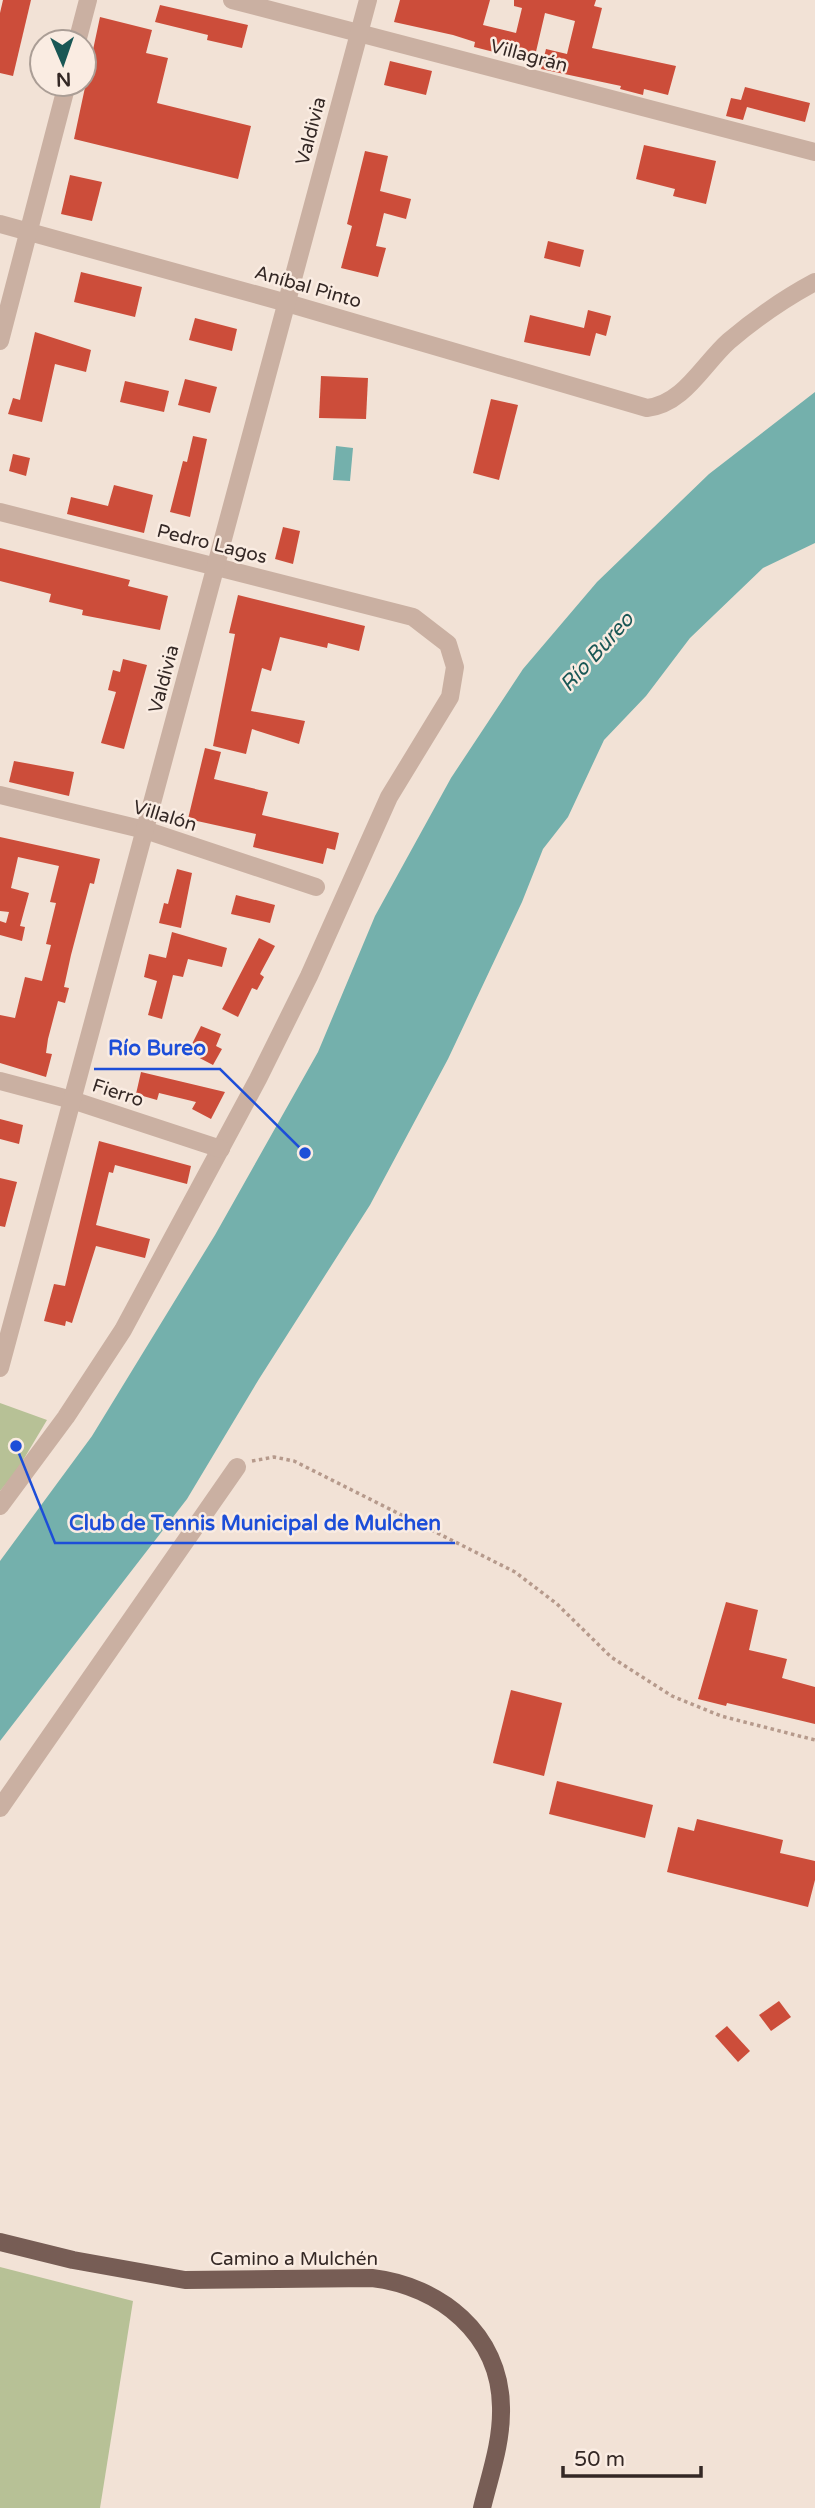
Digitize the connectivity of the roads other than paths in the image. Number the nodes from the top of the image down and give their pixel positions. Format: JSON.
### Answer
{"nodes":[{"id":1,"x":88,"y":0,"type":"edge"},
{"id":2,"x":232,"y":0,"type":"edge"},
{"id":3,"x":368,"y":0,"type":"edge"},
{"id":4,"x":81,"y":28,"type":"edge"},
{"id":5,"x":359,"y":34,"type":"junction"},
{"id":6,"x":63,"y":98,"type":"edge"},
{"id":7,"x":815,"y":152,"type":"edge"},
{"id":8,"x":0,"y":224,"type":"edge"},
{"id":9,"x":29,"y":232,"type":"junction"},
{"id":10,"x":815,"y":282,"type":"edge"},
{"id":11,"x":287,"y":303,"type":"junction"},
{"id":12,"x":0,"y":341,"type":"edge"},
{"id":13,"x":0,"y":512,"type":"edge"},
{"id":14,"x":216,"y":567,"type":"junction"},
{"id":15,"x":0,"y":795,"type":"edge"},
{"id":16,"x":145,"y":830,"type":"junction"},
{"id":17,"x":316,"y":887,"type":"dead end"},
{"id":18,"x":0,"y":1081,"type":"edge"},
{"id":19,"x":72,"y":1100,"type":"junction"},
{"id":20,"x":221,"y":1149,"type":"junction"},
{"id":21,"x":0,"y":1368,"type":"edge"},
{"id":22,"x":237,"y":1467,"type":"road end"},
{"id":23,"x":0,"y":1506,"type":"edge"},
{"id":24,"x":0,"y":1808,"type":"edge"},
{"id":25,"x":0,"y":2242,"type":"edge"},
{"id":26,"x":482,"y":2508,"type":"edge"}],
"edges":[{"from":1,"to":4,"type":"street"},
{"from":2,"to":5,"type":"street","name":"Villagrán"},
{"from":3,"to":5,"type":"street","name":"Valdivia"},
{"from":5,"to":7,"type":"street","name":"Villagrán"},
{"from":5,"to":11,"type":"street","name":"Valdivia"},
{"from":6,"to":9,"type":"street"},
{"from":8,"to":9,"type":"street","name":"Aníbal Pinto"},
{"from":9,"to":11,"type":"street","name":"Aníbal Pinto"},
{"from":9,"to":12,"type":"street"},
{"from":10,"to":11,"type":"street","name":"Aníbal Pinto"},
{"from":11,"to":14,"type":"street","name":"Valdivia"},
{"from":13,"to":14,"type":"street","name":"Pedro Lagos"},
{"from":14,"to":16,"type":"street","name":"Valdivia"},
{"from":14,"to":20,"type":"street","name":"Pedro Lagos"},
{"from":15,"to":16,"type":"street","name":"Villalón"},
{"from":16,"to":17,"type":"street","name":"Villalón"},
{"from":16,"to":19,"type":"street","name":"Valdivia"},
{"from":18,"to":19,"type":"street","name":"Fierro"},
{"from":19,"to":20,"type":"street","name":"Fierro"},
{"from":19,"to":21,"type":"street","name":"Valdivia"},
{"from":20,"to":23,"type":"street"},
{"from":22,"to":24,"type":"street"},
{"from":25,"to":26,"type":"main road","name":"Camino a Mulchén"}]}
